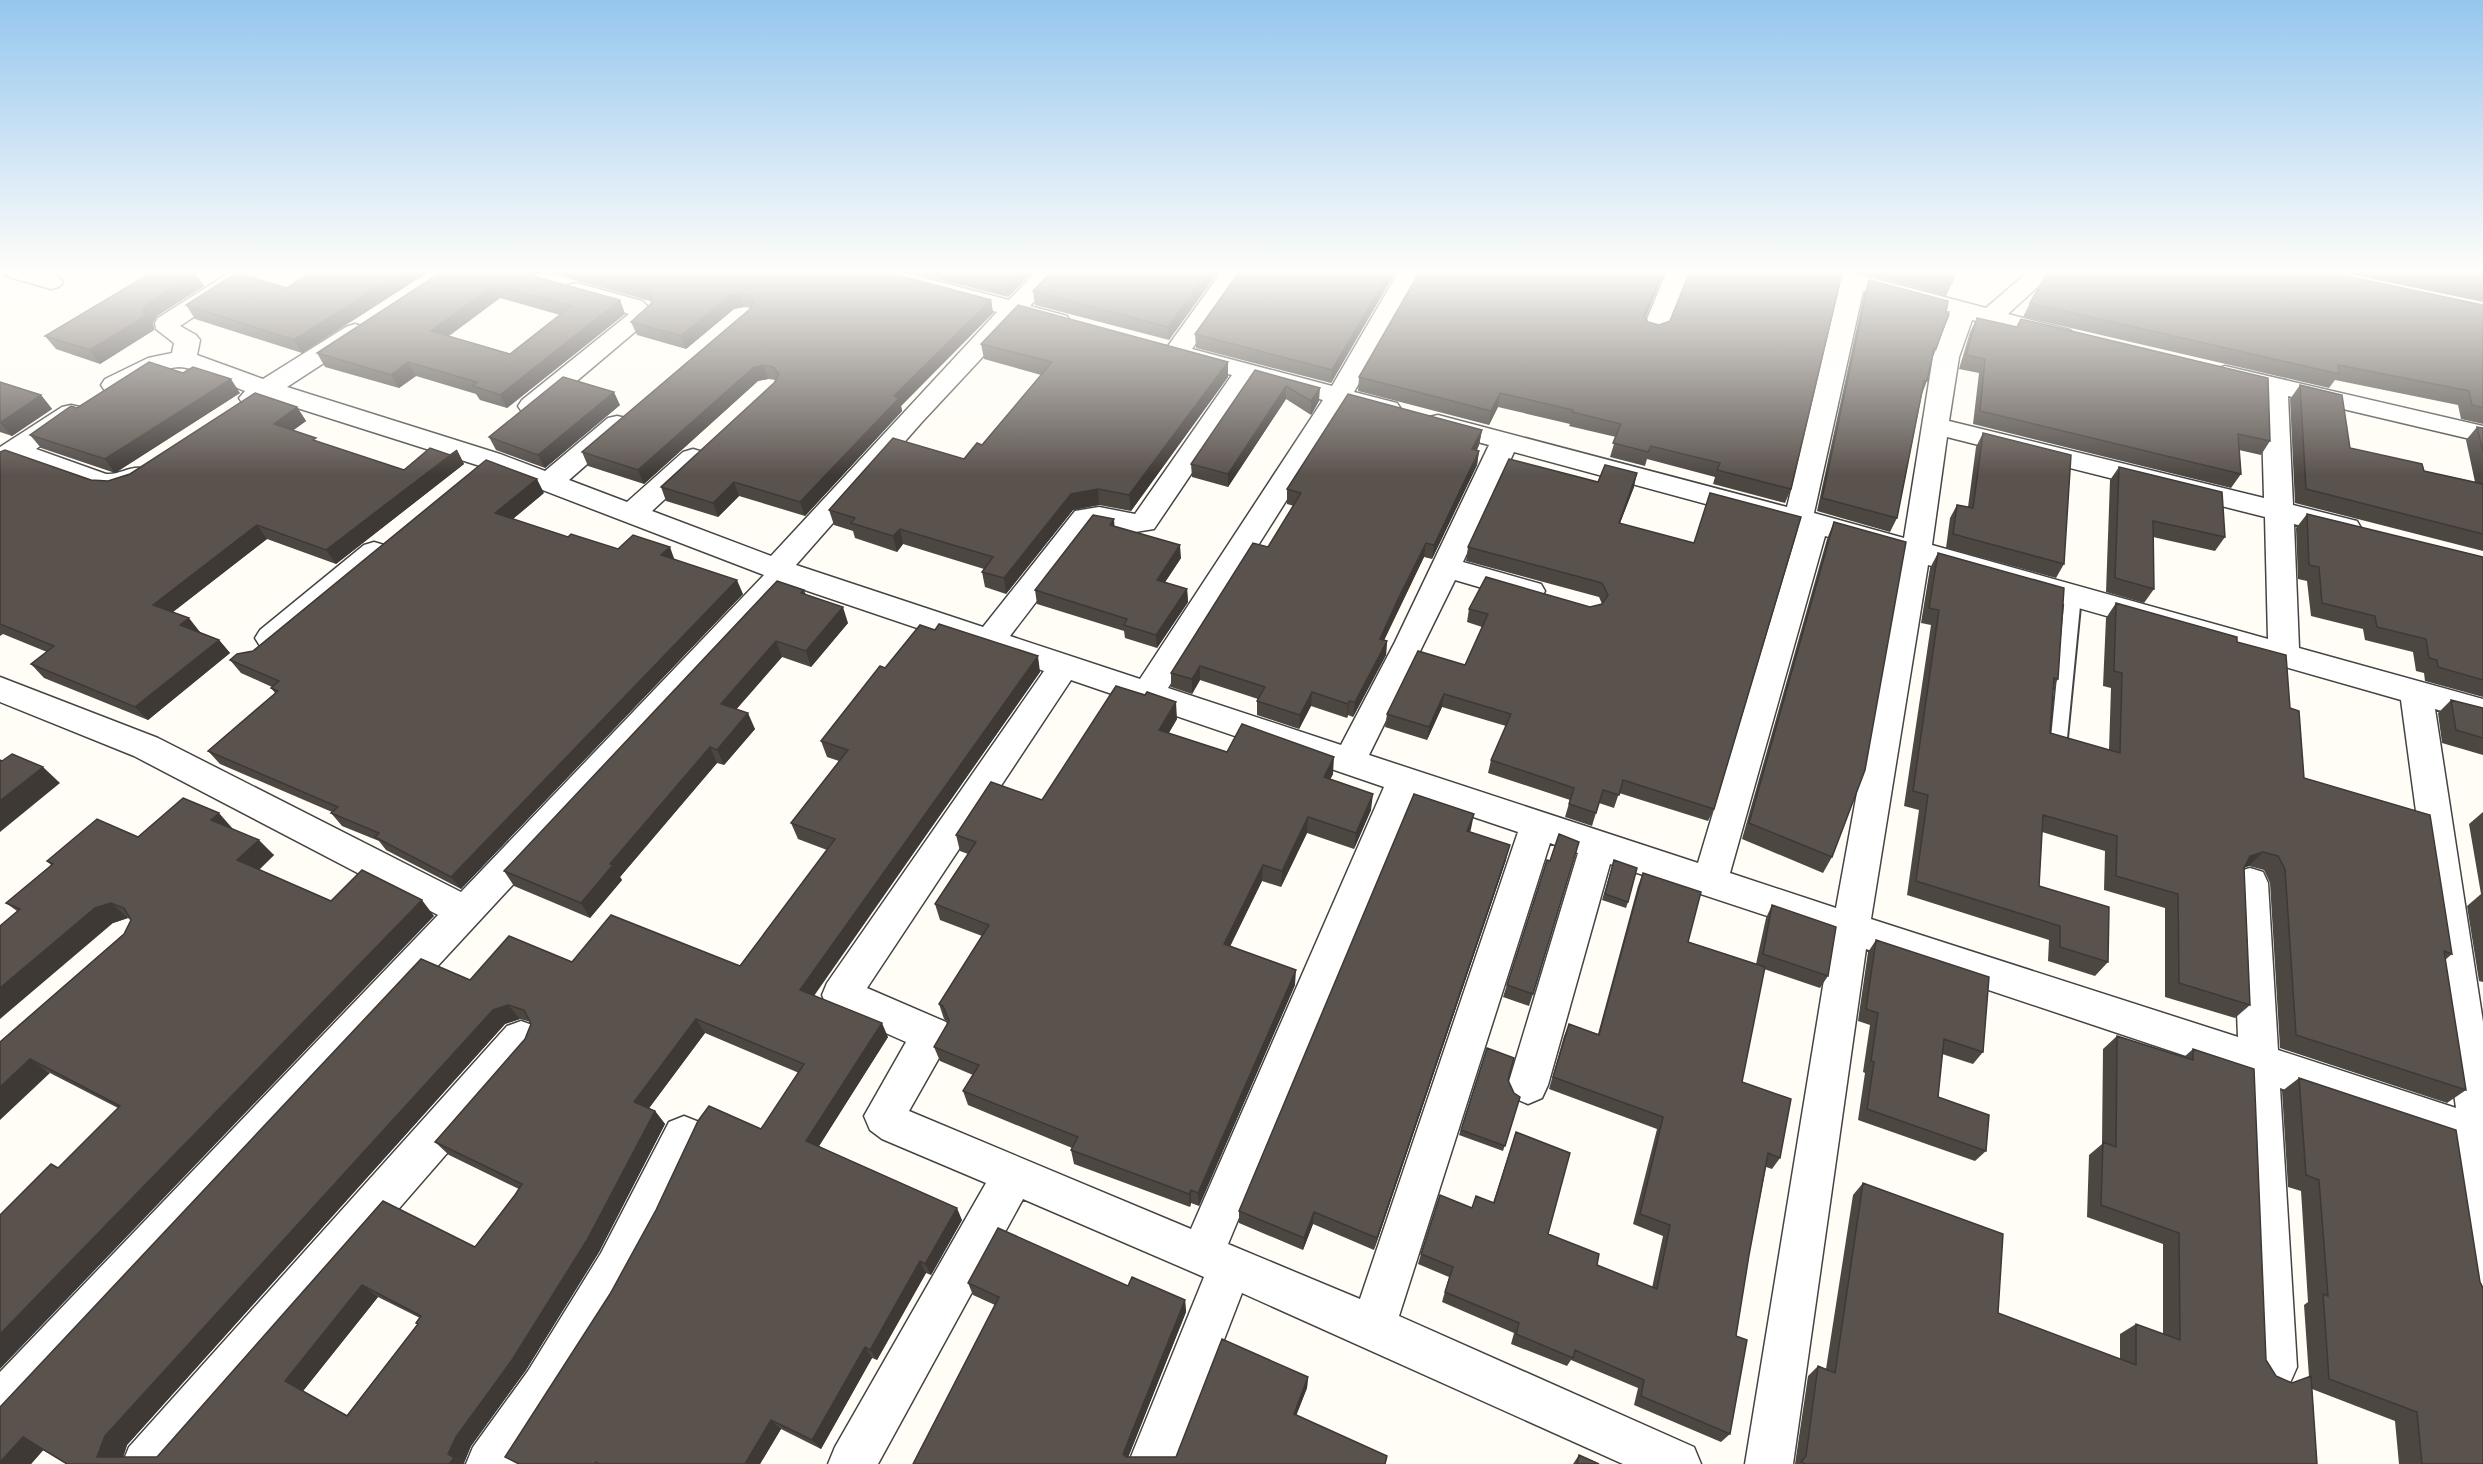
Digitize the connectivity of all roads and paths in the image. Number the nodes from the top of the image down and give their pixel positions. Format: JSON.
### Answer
{"nodes":[{"id":1,"x":186,"y":339,"type":"edge"},
{"id":2,"x":343,"y":339,"type":"edge"},
{"id":3,"x":613,"y":339,"type":"edge"},
{"id":4,"x":987,"y":339,"type":"edge"},
{"id":5,"x":1173,"y":339,"type":"edge"},
{"id":6,"x":1372,"y":339,"type":"edge"},
{"id":7,"x":1841,"y":339,"type":"edge"},
{"id":8,"x":1958,"y":339,"type":"edge"},
{"id":9,"x":183,"y":359,"type":"junction"},
{"id":10,"x":2205,"y":369,"type":"edge"},
{"id":11,"x":1247,"y":372,"type":"junction"},
{"id":12,"x":2274,"y":386,"type":"junction"},
{"id":13,"x":265,"y":389,"type":"junction"},
{"id":14,"x":1339,"y":396,"type":"junction"},
{"id":15,"x":638,"y":406,"type":"edge"},
{"id":16,"x":236,"y":409,"type":"edge"},
{"id":17,"x":516,"y":418,"type":"edge"},
{"id":18,"x":1935,"y":426,"type":"junction"},
{"id":19,"x":2483,"y":434,"type":"edge"},
{"id":20,"x":1504,"y":441,"type":"junction"},
{"id":21,"x":709,"y":443,"type":"edge"},
{"id":22,"x":7,"y":456,"type":"edge"},
{"id":23,"x":156,"y":462,"type":"edge"},
{"id":24,"x":550,"y":481,"type":"junction"},
{"id":25,"x":2279,"y":512,"type":"junction"},
{"id":26,"x":633,"y":513,"type":"junction"},
{"id":27,"x":1806,"y":521,"type":"junction"},
{"id":28,"x":398,"y":534,"type":"edge"},
{"id":29,"x":2370,"y":534,"type":"edge"},
{"id":30,"x":1916,"y":551,"type":"junction"},
{"id":31,"x":1445,"y":567,"type":"junction"},
{"id":32,"x":781,"y":571,"type":"junction"},
{"id":33,"x":2073,"y":596,"type":"junction"},
{"id":34,"x":1554,"y":597,"type":"edge"},
{"id":35,"x":989,"y":641,"type":"junction"},
{"id":36,"x":251,"y":655,"type":"edge"},
{"id":37,"x":2284,"y":655,"type":"junction"},
{"id":38,"x":1064,"y":666,"type":"junction"},
{"id":39,"x":0,"y":689,"type":"edge"},
{"id":40,"x":1147,"y":694,"type":"junction"},
{"id":41,"x":2416,"y":694,"type":"junction"},
{"id":42,"x":2483,"y":711,"type":"edge"},
{"id":43,"x":2059,"y":738,"type":"edge"},
{"id":44,"x":1349,"y":761,"type":"junction"},
{"id":45,"x":1404,"y":780,"type":"junction"},
{"id":46,"x":1538,"y":825,"type":"junction"},
{"id":47,"x":1598,"y":845,"type":"junction"},
{"id":48,"x":1710,"y":882,"type":"junction"},
{"id":49,"x":2250,"y":883,"type":"dead end"},
{"id":50,"x":464,"y":911,"type":"junction"},
{"id":51,"x":1851,"y":928,"type":"junction"},
{"id":52,"x":521,"y":1039,"type":"dead end"},
{"id":53,"x":2260,"y":1063,"type":"junction"},
{"id":54,"x":1528,"y":1085,"type":"dead end"},
{"id":55,"x":2473,"y":1133,"type":"edge"},
{"id":56,"x":684,"y":1136,"type":"dead end"},
{"id":57,"x":1013,"y":1176,"type":"junction"},
{"id":58,"x":1216,"y":1261,"type":"junction"},
{"id":59,"x":2483,"y":1292,"type":"edge"},
{"id":60,"x":1373,"y":1327,"type":"junction"},
{"id":61,"x":2274,"y":1367,"type":"dead end"},
{"id":62,"x":0,"y":1406,"type":"edge"},
{"id":63,"x":146,"y":1464,"type":"edge"},
{"id":64,"x":489,"y":1464,"type":"edge"},
{"id":65,"x":852,"y":1464,"type":"edge"},
{"id":66,"x":1152,"y":1464,"type":"edge"},
{"id":67,"x":1677,"y":1464,"type":"edge"},
{"id":68,"x":1769,"y":1464,"type":"edge"}],
"edges":[{"from":1,"to":9,"type":"street"},
{"from":2,"to":13,"type":"street"},
{"from":3,"to":17,"type":"street"},
{"from":4,"to":32,"type":"street"},
{"from":5,"to":11,"type":"street"},
{"from":6,"to":14,"type":"street"},
{"from":7,"to":27,"type":"street"},
{"from":8,"to":18,"type":"street"},
{"from":9,"to":13,"type":"street"},
{"from":9,"to":22,"type":"street"},
{"from":10,"to":12,"type":"street"},
{"from":11,"to":14,"type":"street"},
{"from":11,"to":35,"type":"street"},
{"from":12,"to":19,"type":"street"},
{"from":12,"to":25,"type":"street"},
{"from":13,"to":16,"type":"street"},
{"from":13,"to":24,"type":"street"},
{"from":14,"to":20,"type":"street"},
{"from":14,"to":40,"type":"street"},
{"from":15,"to":24,"type":"street"},
{"from":18,"to":25,"type":"street"},
{"from":18,"to":30,"type":"street"},
{"from":20,"to":27,"type":"street"},
{"from":20,"to":31,"type":"street"},
{"from":21,"to":26,"type":"street"},
{"from":22,"to":23,"type":"street"},
{"from":24,"to":26,"type":"street"},
{"from":25,"to":29,"type":"street"},
{"from":25,"to":37,"type":"street"},
{"from":26,"to":32,"type":"street"},
{"from":27,"to":30,"type":"street"},
{"from":27,"to":48,"type":"street"},
{"from":28,"to":36,"type":"street"},
{"from":30,"to":33,"type":"street"},
{"from":30,"to":51,"type":"street"},
{"from":31,"to":34,"type":"street"},
{"from":31,"to":44,"type":"street"},
{"from":32,"to":35,"type":"street"},
{"from":32,"to":50,"type":"street"},
{"from":33,"to":37,"type":"street"},
{"from":33,"to":43,"type":"lane"},
{"from":35,"to":38,"type":"street"},
{"from":37,"to":41,"type":"street"},
{"from":38,"to":40,"type":"street"},
{"from":38,"to":57,"type":"street"},
{"from":39,"to":50,"type":"street"},
{"from":40,"to":44,"type":"street"},
{"from":41,"to":42,"type":"street"},
{"from":41,"to":55,"type":"street"},
{"from":44,"to":45,"type":"street"},
{"from":45,"to":46,"type":"street"},
{"from":45,"to":58,"type":"street"},
{"from":46,"to":47,"type":"street"},
{"from":46,"to":60,"type":"street"},
{"from":47,"to":48,"type":"street"},
{"from":47,"to":54,"type":"street"},
{"from":48,"to":51,"type":"street"},
{"from":49,"to":53,"type":"street"},
{"from":50,"to":62,"type":"street"},
{"from":51,"to":53,"type":"street"},
{"from":51,"to":68,"type":"street"},
{"from":52,"to":63,"type":"street"},
{"from":53,"to":55,"type":"street"},
{"from":53,"to":61,"type":"street"},
{"from":55,"to":59,"type":"street"},
{"from":56,"to":64,"type":"street"},
{"from":57,"to":58,"type":"street"},
{"from":57,"to":65,"type":"street"},
{"from":58,"to":60,"type":"street"},
{"from":58,"to":66,"type":"street"},
{"from":60,"to":67,"type":"street"}]}
